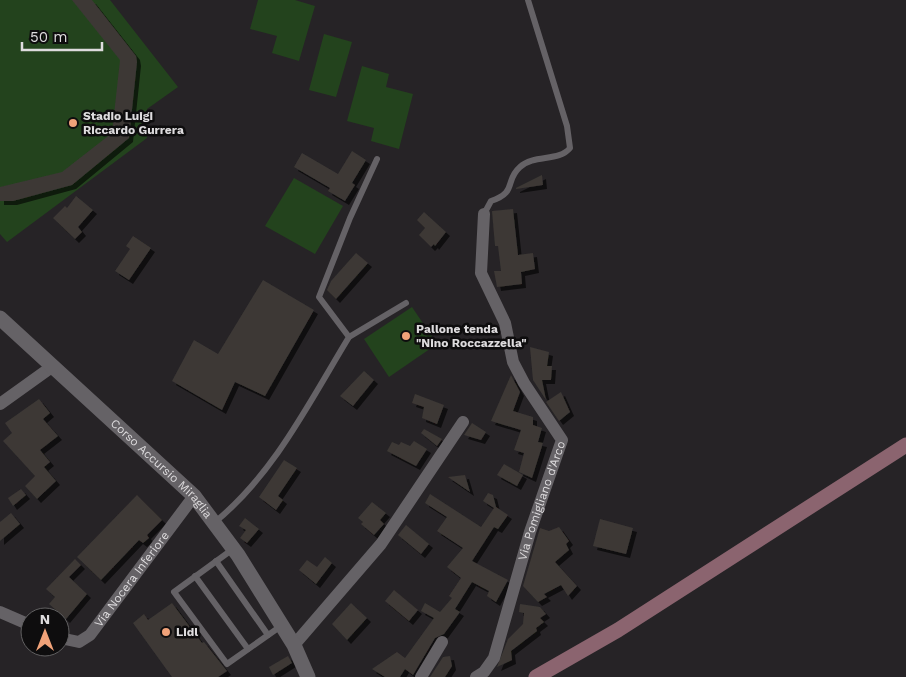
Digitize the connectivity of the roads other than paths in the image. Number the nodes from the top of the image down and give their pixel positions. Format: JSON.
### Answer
{"nodes":[{"id":1,"x":528,"y":0,"type":"edge"},
{"id":2,"x":377,"y":160,"type":"dead end"},
{"id":3,"x":484,"y":214,"type":"joint"},
{"id":4,"x":406,"y":303,"type":"dead end"},
{"id":5,"x":0,"y":318,"type":"edge"},
{"id":6,"x":349,"y":337,"type":"junction"},
{"id":7,"x":53,"y":366,"type":"junction"},
{"id":8,"x":0,"y":404,"type":"edge"},
{"id":9,"x":463,"y":422,"type":"dead end"},
{"id":10,"x":906,"y":445,"type":"edge"},
{"id":11,"x":194,"y":496,"type":"junction"},
{"id":12,"x":215,"y":522,"type":"junction"},
{"id":13,"x":234,"y":548,"type":"junction"},
{"id":14,"x":216,"y":562,"type":"junction"},
{"id":15,"x":195,"y":576,"type":"junction"},
{"id":16,"x":0,"y":612,"type":"edge"},
{"id":17,"x":20,"y":621,"type":"edge"},
{"id":18,"x":281,"y":626,"type":"junction"},
{"id":19,"x":268,"y":635,"type":"junction"},
{"id":20,"x":70,"y":640,"type":"edge"},
{"id":21,"x":442,"y":642,"type":"dead end"},
{"id":22,"x":294,"y":645,"type":"junction"},
{"id":23,"x":248,"y":649,"type":"junction"},
{"id":24,"x":308,"y":677,"type":"edge"},
{"id":25,"x":421,"y":677,"type":"edge"},
{"id":26,"x":476,"y":677,"type":"edge"},
{"id":27,"x":536,"y":677,"type":"edge"}],
"edges":[{"from":1,"to":3,"type":"lane"},
{"from":2,"to":6,"type":"lane"},
{"from":3,"to":26,"type":"street","name":"Via Pomigliano d'Arco"},
{"from":4,"to":6,"type":"lane"},
{"from":5,"to":7,"type":"street","name":"Corso Accursio Miraglia"},
{"from":6,"to":12,"type":"lane"},
{"from":7,"to":8,"type":"street"},
{"from":7,"to":11,"type":"street","name":"Corso Accursio Miraglia"},
{"from":9,"to":22,"type":"street"},
{"from":10,"to":27,"type":"main road"},
{"from":11,"to":12,"type":"street","name":"Corso Accursio Miraglia"},
{"from":11,"to":20,"type":"street","name":"Via Nocera Inferiore"},
{"from":12,"to":13,"type":"street","name":"Corso Accursio Miraglia"},
{"from":13,"to":14,"type":"lane"},
{"from":13,"to":18,"type":"street","name":"Corso Accursio Miraglia"},
{"from":14,"to":15,"type":"lane"},
{"from":14,"to":19,"type":"lane"},
{"from":15,"to":23,"type":"lane"},
{"from":15,"to":23,"type":"lane"},
{"from":16,"to":17,"type":"street"},
{"from":18,"to":19,"type":"lane"},
{"from":18,"to":22,"type":"street","name":"Corso Accursio Miraglia"},
{"from":19,"to":23,"type":"lane"},
{"from":21,"to":25,"type":"street"},
{"from":22,"to":24,"type":"street","name":"Corso Accursio Miraglia"}]}
